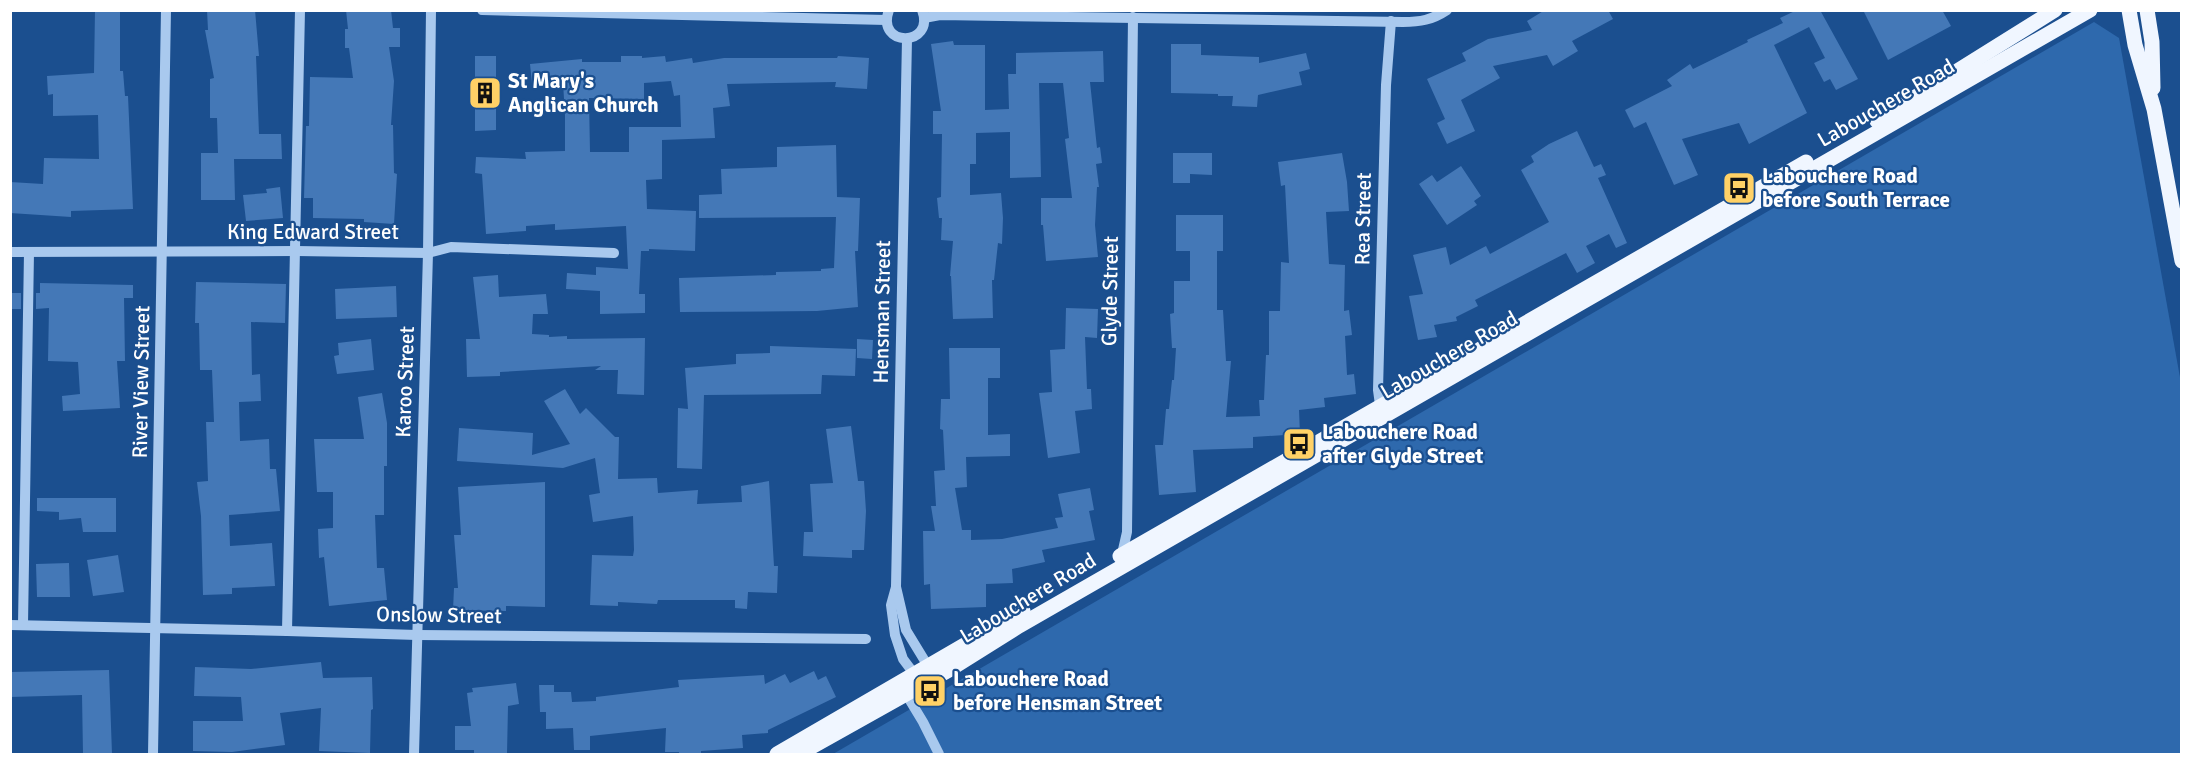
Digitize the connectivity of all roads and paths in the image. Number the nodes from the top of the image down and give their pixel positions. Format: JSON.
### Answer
{"nodes":[{"id":1,"x":166,"y":10,"type":"edge"},
{"id":2,"x":300,"y":10,"type":"edge"},
{"id":3,"x":431,"y":10,"type":"edge"},
{"id":4,"x":482,"y":10,"type":"edge"},
{"id":5,"x":1447,"y":10,"type":"edge"},
{"id":6,"x":2055,"y":10,"type":"edge"},
{"id":7,"x":2090,"y":10,"type":"edge"},
{"id":8,"x":2129,"y":10,"type":"edge"},
{"id":9,"x":2147,"y":10,"type":"edge"},
{"id":10,"x":667,"y":12,"type":"edge"},
{"id":11,"x":923,"y":14,"type":"edge"},
{"id":12,"x":888,"y":15,"type":"edge"},
{"id":13,"x":1133,"y":17,"type":"junction"},
{"id":14,"x":1391,"y":21,"type":"junction"},
{"id":15,"x":907,"y":39,"type":"junction"},
{"id":16,"x":2154,"y":109,"type":"junction"},
{"id":17,"x":296,"y":250,"type":"junction"},
{"id":18,"x":10,"y":252,"type":"edge"},
{"id":19,"x":29,"y":252,"type":"junction"},
{"id":20,"x":162,"y":252,"type":"junction"},
{"id":21,"x":428,"y":253,"type":"junction"},
{"id":22,"x":614,"y":253,"type":"dead end"},
{"id":23,"x":2181,"y":261,"type":"edge"},
{"id":24,"x":1382,"y":412,"type":"junction"},
{"id":25,"x":1124,"y":559,"type":"junction"},
{"id":26,"x":896,"y":587,"type":"junction"},
{"id":27,"x":10,"y":625,"type":"edge"},
{"id":28,"x":23,"y":625,"type":"junction"},
{"id":29,"x":157,"y":628,"type":"junction"},
{"id":30,"x":287,"y":630,"type":"junction"},
{"id":31,"x":417,"y":635,"type":"junction"},
{"id":32,"x":866,"y":639,"type":"dead end"},
{"id":33,"x":925,"y":676,"type":"junction"},
{"id":34,"x":903,"y":688,"type":"junction"},
{"id":35,"x":153,"y":754,"type":"edge"},
{"id":36,"x":414,"y":754,"type":"edge"},
{"id":37,"x":777,"y":754,"type":"edge"},
{"id":38,"x":799,"y":754,"type":"edge"},
{"id":39,"x":939,"y":754,"type":"edge"}],
"edges":[{"from":1,"to":20,"type":"street","name":"River View Street"},
{"from":2,"to":17,"type":"street"},
{"from":3,"to":21,"type":"street","name":"Karoo Street"},
{"from":4,"to":10,"type":"street"},
{"from":5,"to":14,"type":"street"},
{"from":6,"to":24,"type":"main road","name":"Labouchere Road"},
{"from":7,"to":24,"type":"main road","name":"Labouchere Road"},
{"from":8,"to":16,"type":"main road"},
{"from":9,"to":16,"type":"main road"},
{"from":10,"to":12,"type":"street"},
{"from":11,"to":13,"type":"street"},
{"from":11,"to":15,"type":"street"},
{"from":12,"to":15,"type":"street"},
{"from":13,"to":14,"type":"street"},
{"from":13,"to":25,"type":"street","name":"Glyde Street"},
{"from":14,"to":24,"type":"street","name":"Rea Street"},
{"from":15,"to":26,"type":"street","name":"Hensman Street"},
{"from":16,"to":23,"type":"main road"},
{"from":17,"to":20,"type":"street","name":"King Edward Street"},
{"from":17,"to":21,"type":"street","name":"King Edward Street"},
{"from":17,"to":30,"type":"street"},
{"from":18,"to":19,"type":"street","name":"King Edward Street"},
{"from":19,"to":20,"type":"street","name":"King Edward Street"},
{"from":19,"to":28,"type":"street"},
{"from":20,"to":29,"type":"street","name":"River View Street"},
{"from":21,"to":22,"type":"street","name":"King Edward Street"},
{"from":21,"to":31,"type":"street","name":"Karoo Street"},
{"from":24,"to":25,"type":"main road","name":"Labouchere Road"},
{"from":25,"to":33,"type":"main road","name":"Labouchere Road"},
{"from":26,"to":33,"type":"street","name":"Hensman Street"},
{"from":26,"to":33,"type":"street","name":"Hensman Street"},
{"from":27,"to":28,"type":"street","name":"Onslow Street"},
{"from":28,"to":29,"type":"street","name":"Onslow Street"},
{"from":29,"to":30,"type":"street","name":"Onslow Street"},
{"from":29,"to":35,"type":"street","name":"River View Street"},
{"from":30,"to":31,"type":"street","name":"Onslow Street"},
{"from":31,"to":32,"type":"street","name":"Onslow Street"},
{"from":31,"to":36,"type":"street","name":"Karoo Street"},
{"from":33,"to":34,"type":"main road","name":"Labouchere Road"},
{"from":34,"to":37,"type":"main road","name":"Labouchere Road"},
{"from":34,"to":38,"type":"main road","name":"Labouchere Road"},
{"from":34,"to":39,"type":"street"}]}
